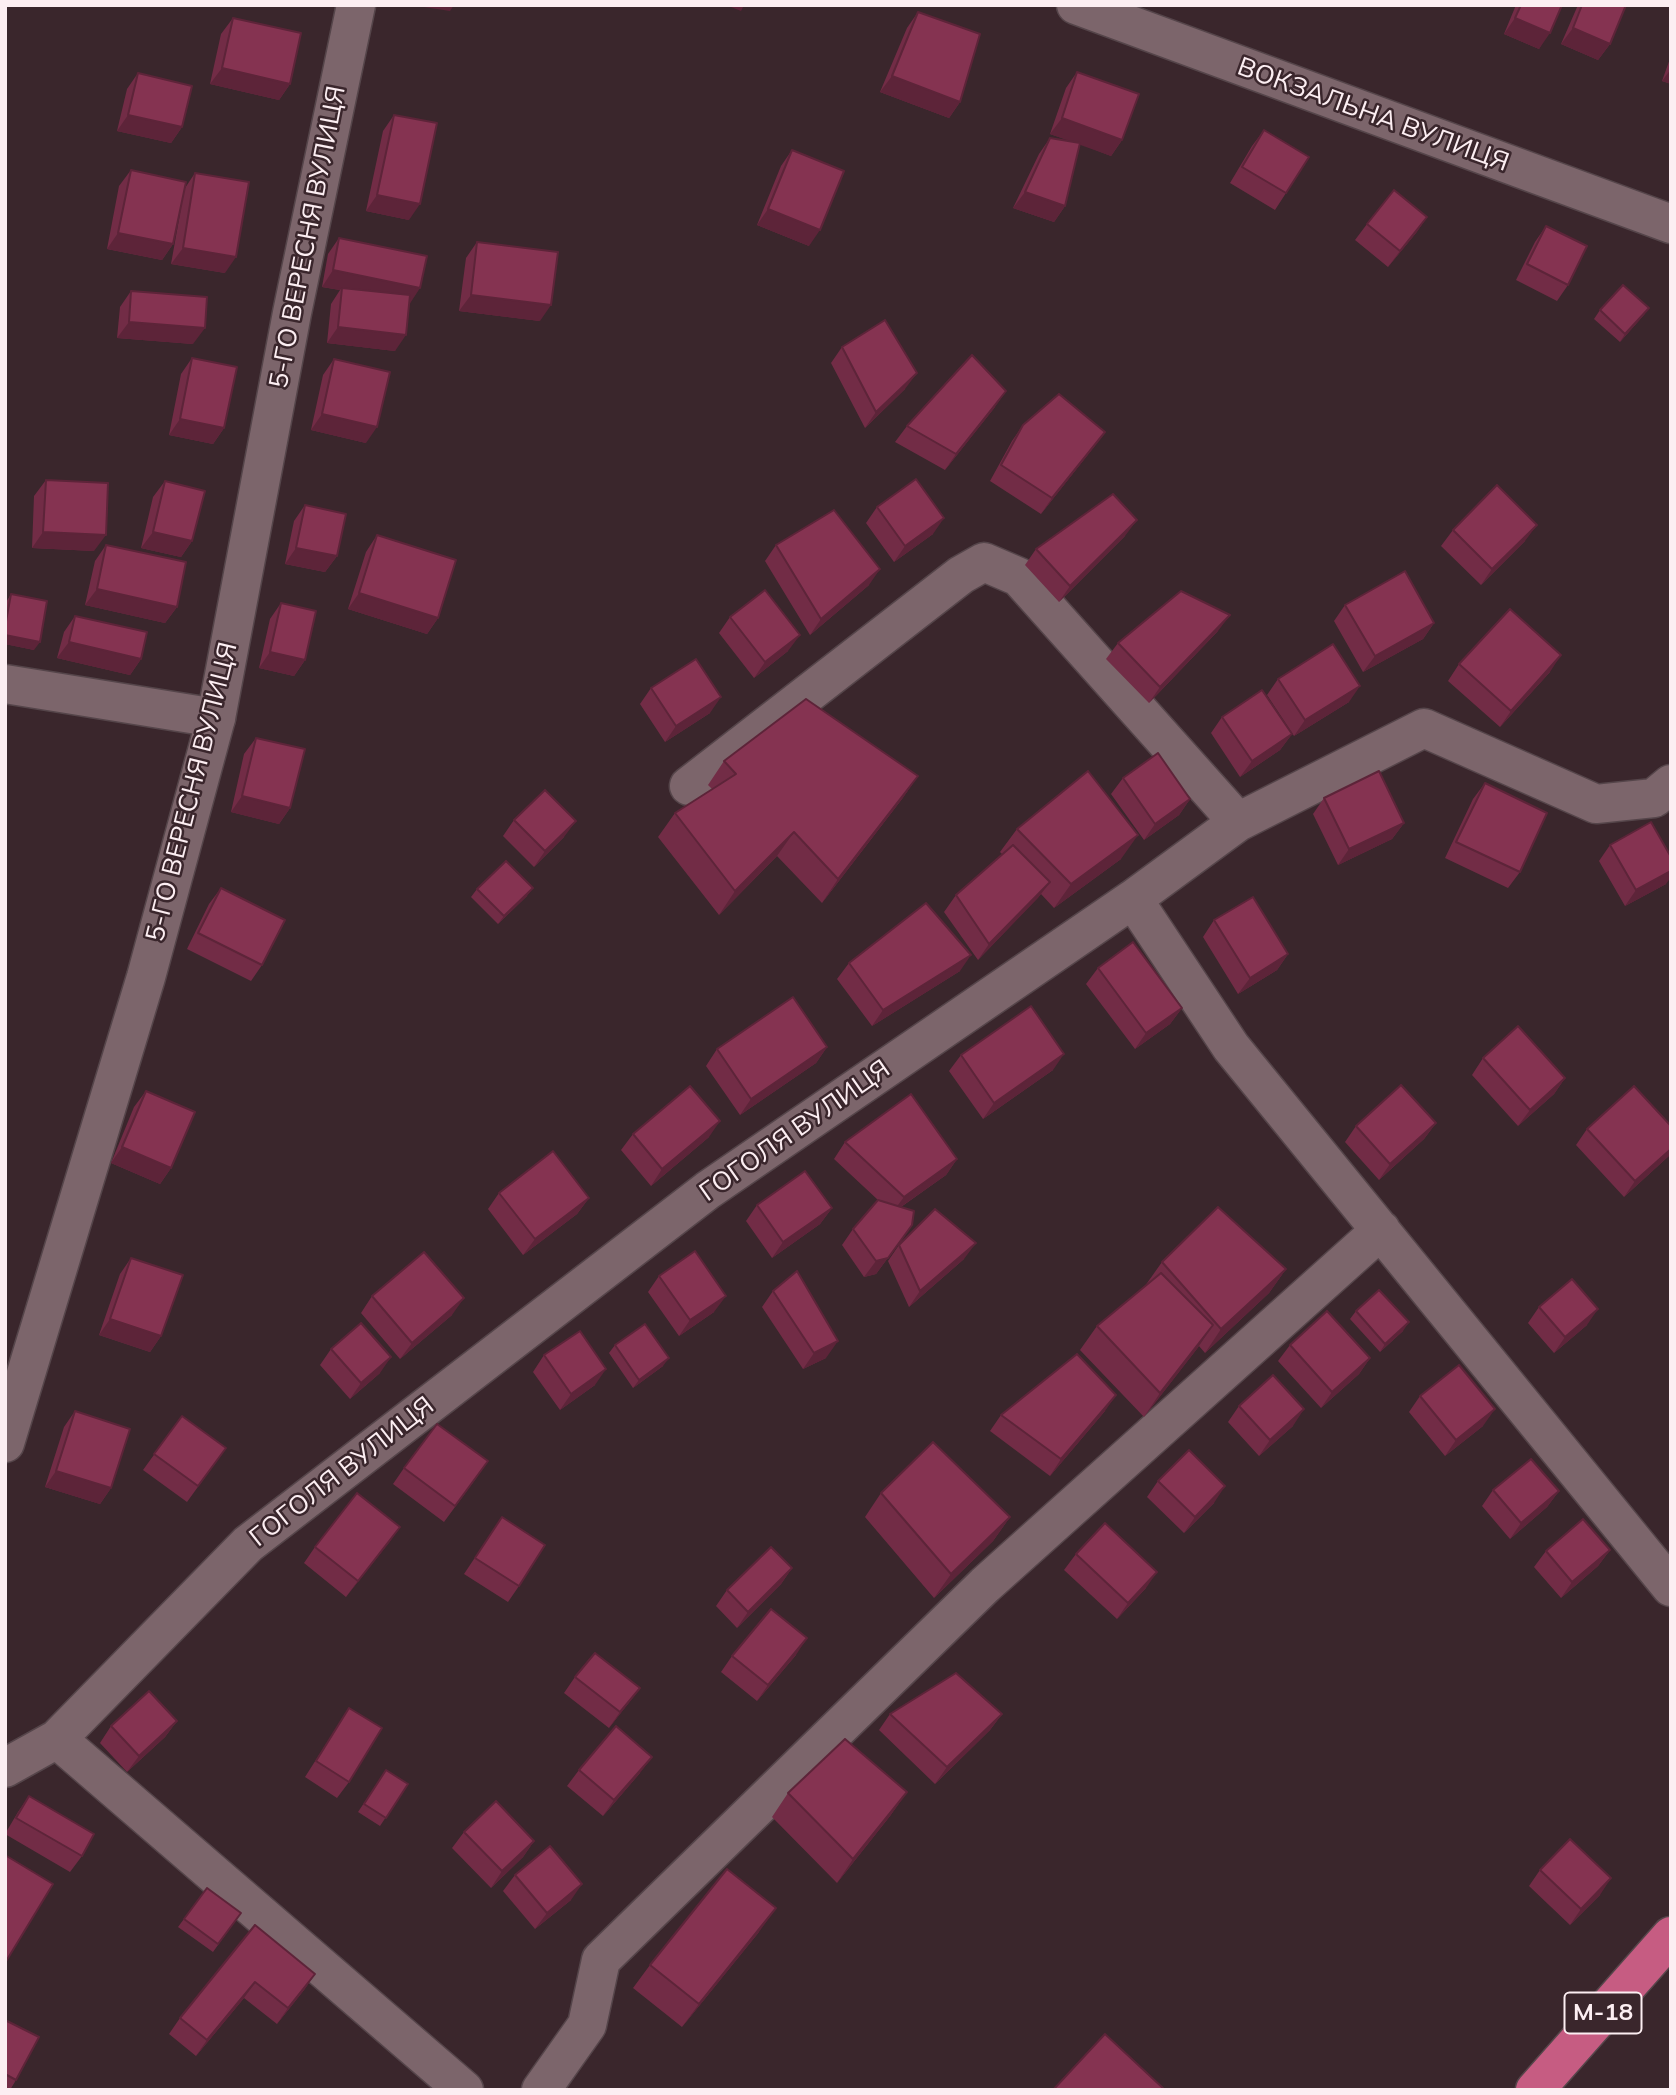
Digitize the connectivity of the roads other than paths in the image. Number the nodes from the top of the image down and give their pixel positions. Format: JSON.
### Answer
{"nodes":[{"id":1,"x":356,"y":5,"type":"edge"},
{"id":2,"x":1076,"y":5,"type":"edge"},
{"id":3,"x":1671,"y":224,"type":"edge"},
{"id":4,"x":5,"y":684,"type":"edge"},
{"id":5,"x":216,"y":718,"type":"junction"},
{"id":6,"x":1671,"y":784,"type":"edge"},
{"id":7,"x":689,"y":786,"type":"dead end"},
{"id":8,"x":1238,"y":822,"type":"junction"},
{"id":9,"x":1133,"y":899,"type":"junction"},
{"id":10,"x":1381,"y":1230,"type":"junction"},
{"id":11,"x":5,"y":1443,"type":"edge"},
{"id":12,"x":1671,"y":1587,"type":"edge"},
{"id":13,"x":57,"y":1739,"type":"junction"},
{"id":14,"x":5,"y":1768,"type":"edge"},
{"id":15,"x":1671,"y":1936,"type":"edge"},
{"id":16,"x":464,"y":2090,"type":"edge"},
{"id":17,"x":541,"y":2090,"type":"edge"},
{"id":18,"x":1535,"y":2090,"type":"edge"}],
"edges":[{"from":1,"to":5,"type":"street","name":"5-ГО ВЕРЕСНЯ ВУЛИЦЯ"},
{"from":2,"to":3,"type":"street","name":"ВОКЗАЛЬНА ВУЛИЦЯ"},
{"from":4,"to":5,"type":"street"},
{"from":5,"to":11,"type":"street","name":"5-ГО ВЕРЕСНЯ ВУЛИЦЯ"},
{"from":6,"to":8,"type":"street","name":"ГОГОЛЯ ВУЛИЦЯ"},
{"from":7,"to":8,"type":"street"},
{"from":8,"to":9,"type":"street","name":"ГОГОЛЯ ВУЛИЦЯ"},
{"from":9,"to":10,"type":"street"},
{"from":9,"to":13,"type":"street","name":"ГОГОЛЯ ВУЛИЦЯ"},
{"from":10,"to":12,"type":"street"},
{"from":10,"to":17,"type":"street"},
{"from":13,"to":14,"type":"street","name":"ГОГОЛЯ ВУЛИЦЯ"},
{"from":13,"to":16,"type":"street"},
{"from":15,"to":18,"type":"highway","number":"М-18"}]}
